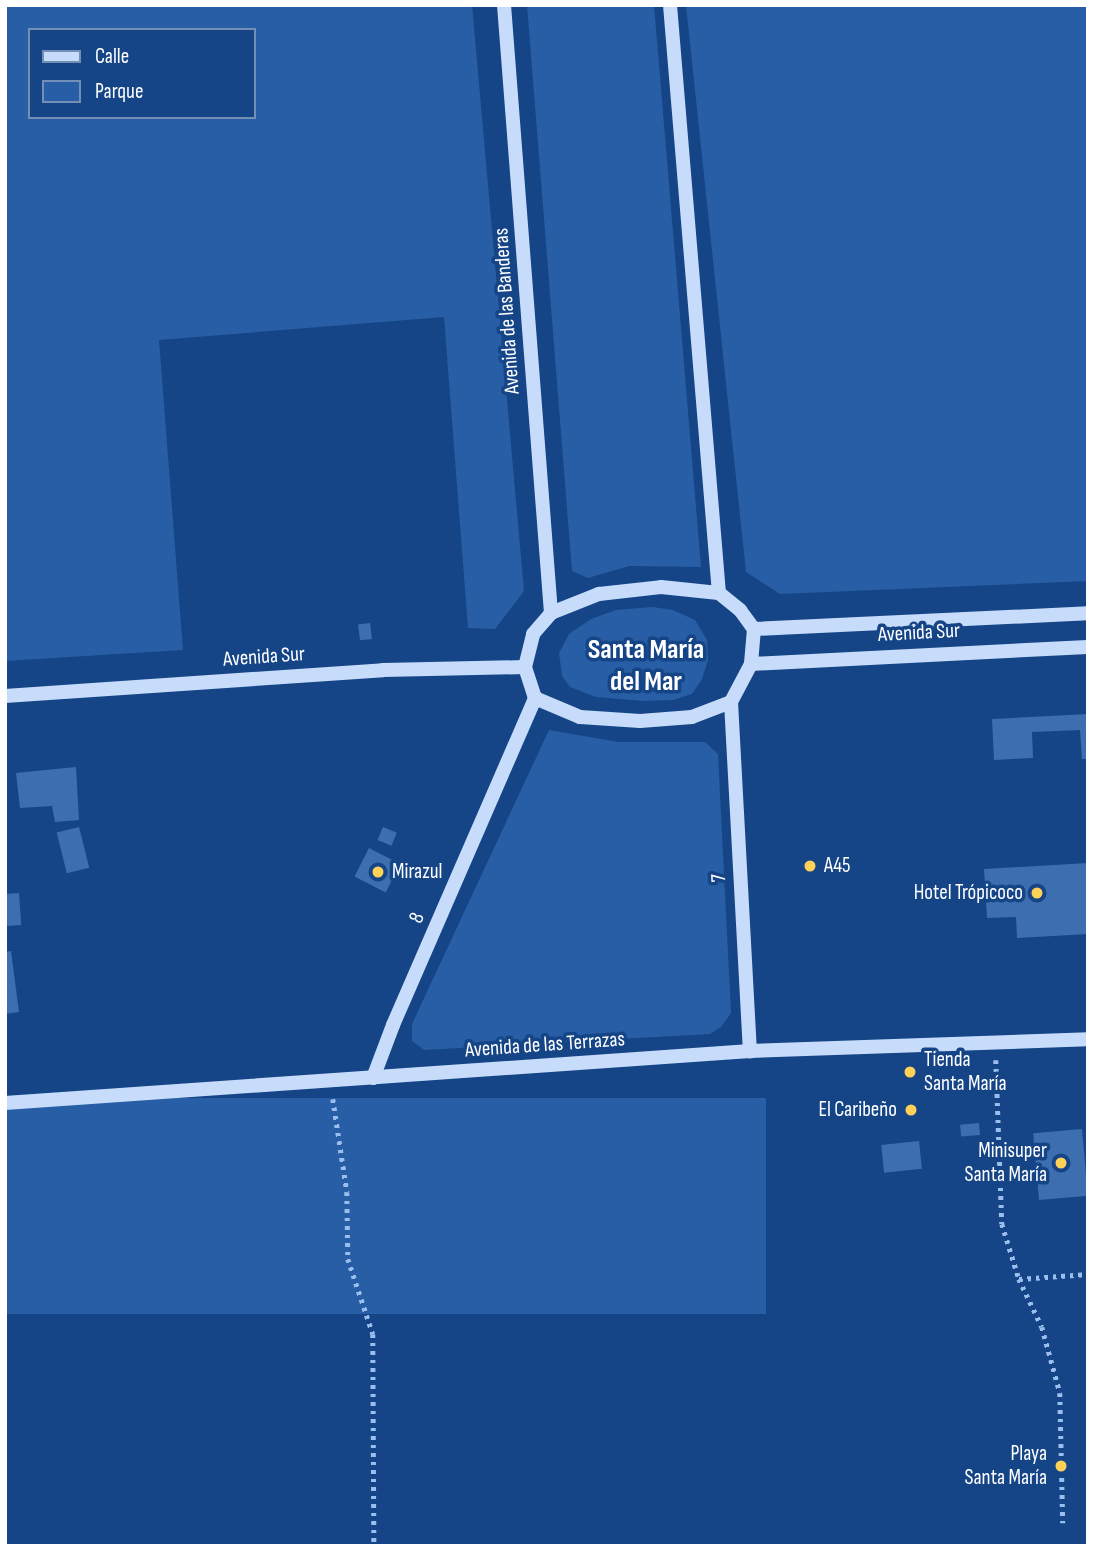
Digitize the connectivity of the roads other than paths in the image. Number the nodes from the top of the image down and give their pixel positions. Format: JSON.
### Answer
{"nodes":[{"id":1,"x":504,"y":5,"type":"edge"},
{"id":2,"x":670,"y":5,"type":"edge"},
{"id":3,"x":719,"y":593,"type":"junction"},
{"id":4,"x":551,"y":613,"type":"junction"},
{"id":5,"x":1088,"y":613,"type":"edge"},
{"id":6,"x":754,"y":629,"type":"junction"},
{"id":7,"x":1088,"y":647,"type":"edge"},
{"id":8,"x":751,"y":664,"type":"junction"},
{"id":9,"x":525,"y":667,"type":"junction"},
{"id":10,"x":5,"y":696,"type":"edge"},
{"id":11,"x":535,"y":698,"type":"junction"},
{"id":12,"x":731,"y":702,"type":"junction"},
{"id":13,"x":1088,"y":1039,"type":"edge"},
{"id":14,"x":750,"y":1051,"type":"junction"},
{"id":15,"x":373,"y":1078,"type":"junction"},
{"id":16,"x":5,"y":1103,"type":"edge"}],
"edges":[{"from":1,"to":4,"type":"street","name":"Avenida de las Banderas"},
{"from":2,"to":3,"type":"street"},
{"from":3,"to":4,"type":"street"},
{"from":3,"to":6,"type":"street"},
{"from":4,"to":9,"type":"street"},
{"from":5,"to":6,"type":"street","name":"Avenida Sur"},
{"from":6,"to":8,"type":"street"},
{"from":7,"to":8,"type":"street","name":"Avenida Sur"},
{"from":8,"to":12,"type":"street"},
{"from":9,"to":10,"type":"street","name":"Avenida Sur"},
{"from":9,"to":11,"type":"street"},
{"from":11,"to":12,"type":"street"},
{"from":11,"to":15,"type":"street","name":"8"},
{"from":12,"to":14,"type":"street","name":"7"},
{"from":13,"to":14,"type":"street","name":"Avenida de las Terrazas"},
{"from":14,"to":15,"type":"street","name":"Avenida de las Terrazas"},
{"from":15,"to":16,"type":"street","name":"Avenida de las Terrazas"}]}
